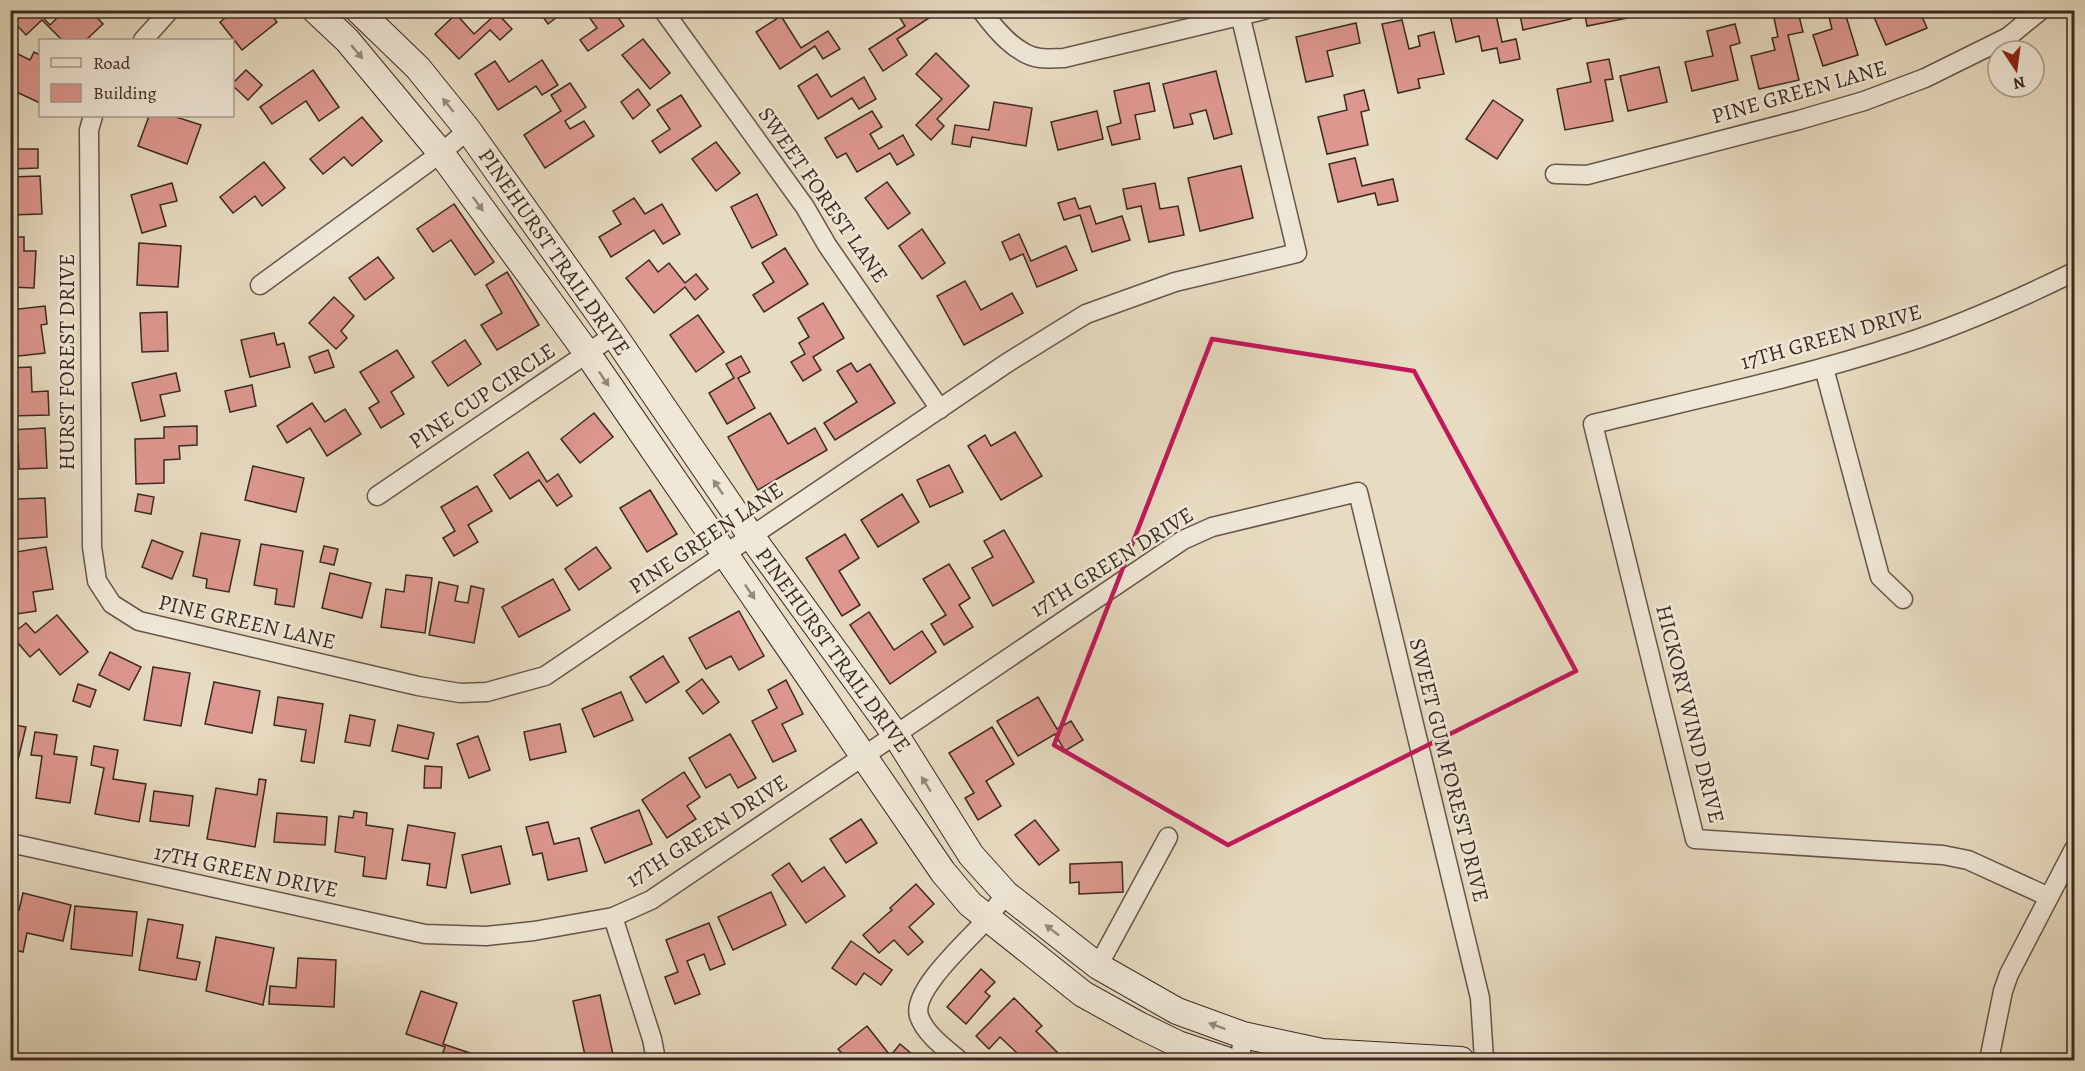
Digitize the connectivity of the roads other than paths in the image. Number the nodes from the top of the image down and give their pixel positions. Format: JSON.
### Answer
{"nodes":[{"id":1,"x":170,"y":10,"type":"edge"},
{"id":2,"x":315,"y":10,"type":"edge"},
{"id":3,"x":358,"y":10,"type":"edge"},
{"id":4,"x":663,"y":10,"type":"edge"},
{"id":5,"x":981,"y":10,"type":"edge"},
{"id":6,"x":1263,"y":10,"type":"edge"},
{"id":7,"x":2041,"y":10,"type":"edge"},
{"id":8,"x":1240,"y":13,"type":"edge"},
{"id":9,"x":143,"y":39,"type":"edge"},
{"id":10,"x":93,"y":117,"type":"edge"},
{"id":11,"x":468,"y":130,"type":"junction"},
{"id":12,"x":441,"y":153,"type":"junction"},
{"id":13,"x":1555,"y":174,"type":"dead end"},
{"id":14,"x":2074,"y":272,"type":"edge"},
{"id":15,"x":260,"y":285,"type":"dead end"},
{"id":16,"x":614,"y":335,"type":"junction"},
{"id":17,"x":586,"y":353,"type":"junction"},
{"id":18,"x":1824,"y":368,"type":"junction"},
{"id":19,"x":940,"y":409,"type":"junction"},
{"id":20,"x":1593,"y":424,"type":"joint"},
{"id":21,"x":1358,"y":492,"type":"joint"},
{"id":22,"x":376,"y":496,"type":"dead end"},
{"id":23,"x":751,"y":536,"type":"junction"},
{"id":24,"x":724,"y":555,"type":"junction"},
{"id":25,"x":1903,"y":599,"type":"dead end"},
{"id":26,"x":112,"y":604,"type":"joint"},
{"id":27,"x":895,"y":734,"type":"junction"},
{"id":28,"x":863,"y":757,"type":"junction"},
{"id":29,"x":1168,"y":837,"type":"dead end"},
{"id":30,"x":10,"y":843,"type":"edge"},
{"id":31,"x":2074,"y":849,"type":"edge"},
{"id":32,"x":1006,"y":894,"type":"junction"},
{"id":33,"x":2049,"y":897,"type":"junction"},
{"id":34,"x":613,"y":917,"type":"junction"},
{"id":35,"x":987,"y":919,"type":"junction"},
{"id":36,"x":1098,"y":966,"type":"junction"},
{"id":37,"x":1243,"y":1035,"type":"junction"},
{"id":38,"x":656,"y":1060,"type":"edge"},
{"id":39,"x":959,"y":1060,"type":"edge"},
{"id":40,"x":1227,"y":1060,"type":"edge"},
{"id":41,"x":1240,"y":1060,"type":"edge"},
{"id":42,"x":1461,"y":1060,"type":"edge"},
{"id":43,"x":1484,"y":1060,"type":"edge"},
{"id":44,"x":1989,"y":1060,"type":"edge"}],
"edges":[{"from":1,"to":9,"type":"street"},
{"from":2,"to":12,"type":"street","name":"PINEHURST TRAIL DRIVE","one_way":true},
{"from":11,"to":3,"type":"street","name":"PINEHURST TRAIL DRIVE","one_way":true},
{"from":4,"to":19,"type":"street","name":"SWEET FOREST LANE"},
{"from":5,"to":8,"type":"street"},
{"from":6,"to":8,"type":"street"},
{"from":7,"to":13,"type":"street","name":"PINE GREEN LANE"},
{"from":8,"to":19,"type":"street","name":"PINE GREEN LANE"},
{"from":10,"to":26,"type":"street","name":"HURST FOREST DRIVE"},
{"from":11,"to":12,"type":"street"},
{"from":11,"to":16,"type":"street","name":"PINEHURST TRAIL DRIVE"},
{"from":12,"to":15,"type":"street"},
{"from":12,"to":17,"type":"street","name":"PINEHURST TRAIL DRIVE","one_way":true},
{"from":14,"to":18,"type":"street","name":"17TH GREEN DRIVE"},
{"from":16,"to":17,"type":"street","name":"PINE CUP CIRCLE"},
{"from":23,"to":16,"type":"street","name":"PINEHURST TRAIL DRIVE","one_way":true},
{"from":17,"to":22,"type":"street","name":"PINE CUP CIRCLE"},
{"from":17,"to":24,"type":"street","name":"PINEHURST TRAIL DRIVE","one_way":true},
{"from":18,"to":20,"type":"street","name":"17TH GREEN DRIVE"},
{"from":18,"to":25,"type":"street"},
{"from":19,"to":23,"type":"street","name":"PINE GREEN LANE"},
{"from":20,"to":33,"type":"street","name":"HICKORY WIND DRIVE"},
{"from":21,"to":27,"type":"street","name":"17TH GREEN DRIVE"},
{"from":21,"to":43,"type":"street","name":"SWEET GUM FOREST DRIVE"},
{"from":23,"to":24,"type":"street","name":"PINE GREEN LANE"},
{"from":23,"to":27,"type":"street","name":"PINEHURST TRAIL DRIVE"},
{"from":24,"to":26,"type":"street","name":"PINE GREEN LANE"},
{"from":24,"to":28,"type":"street","name":"PINEHURST TRAIL DRIVE","one_way":true},
{"from":27,"to":28,"type":"street","name":"17TH GREEN DRIVE"},
{"from":32,"to":27,"type":"street","name":"PINEHURST TRAIL DRIVE","one_way":true},
{"from":28,"to":34,"type":"street","name":"17TH GREEN DRIVE"},
{"from":28,"to":35,"type":"street","name":"PINEHURST TRAIL DRIVE"},
{"from":29,"to":36,"type":"street"},
{"from":30,"to":34,"type":"street","name":"17TH GREEN DRIVE"},
{"from":31,"to":33,"type":"street"},
{"from":32,"to":35,"type":"street"},
{"from":36,"to":32,"type":"street","name":"PINEHURST TRAIL DRIVE","one_way":true},
{"from":33,"to":44,"type":"street"},
{"from":34,"to":38,"type":"street"},
{"from":35,"to":39,"type":"street"},
{"from":35,"to":40,"type":"street","name":"PINEHURST TRAIL DRIVE"},
{"from":37,"to":36,"type":"street","name":"PINEHURST TRAIL DRIVE","one_way":true},
{"from":37,"to":41,"type":"street"},
{"from":37,"to":42,"type":"street","name":"PINEHURST TRAIL DRIVE"}]}
